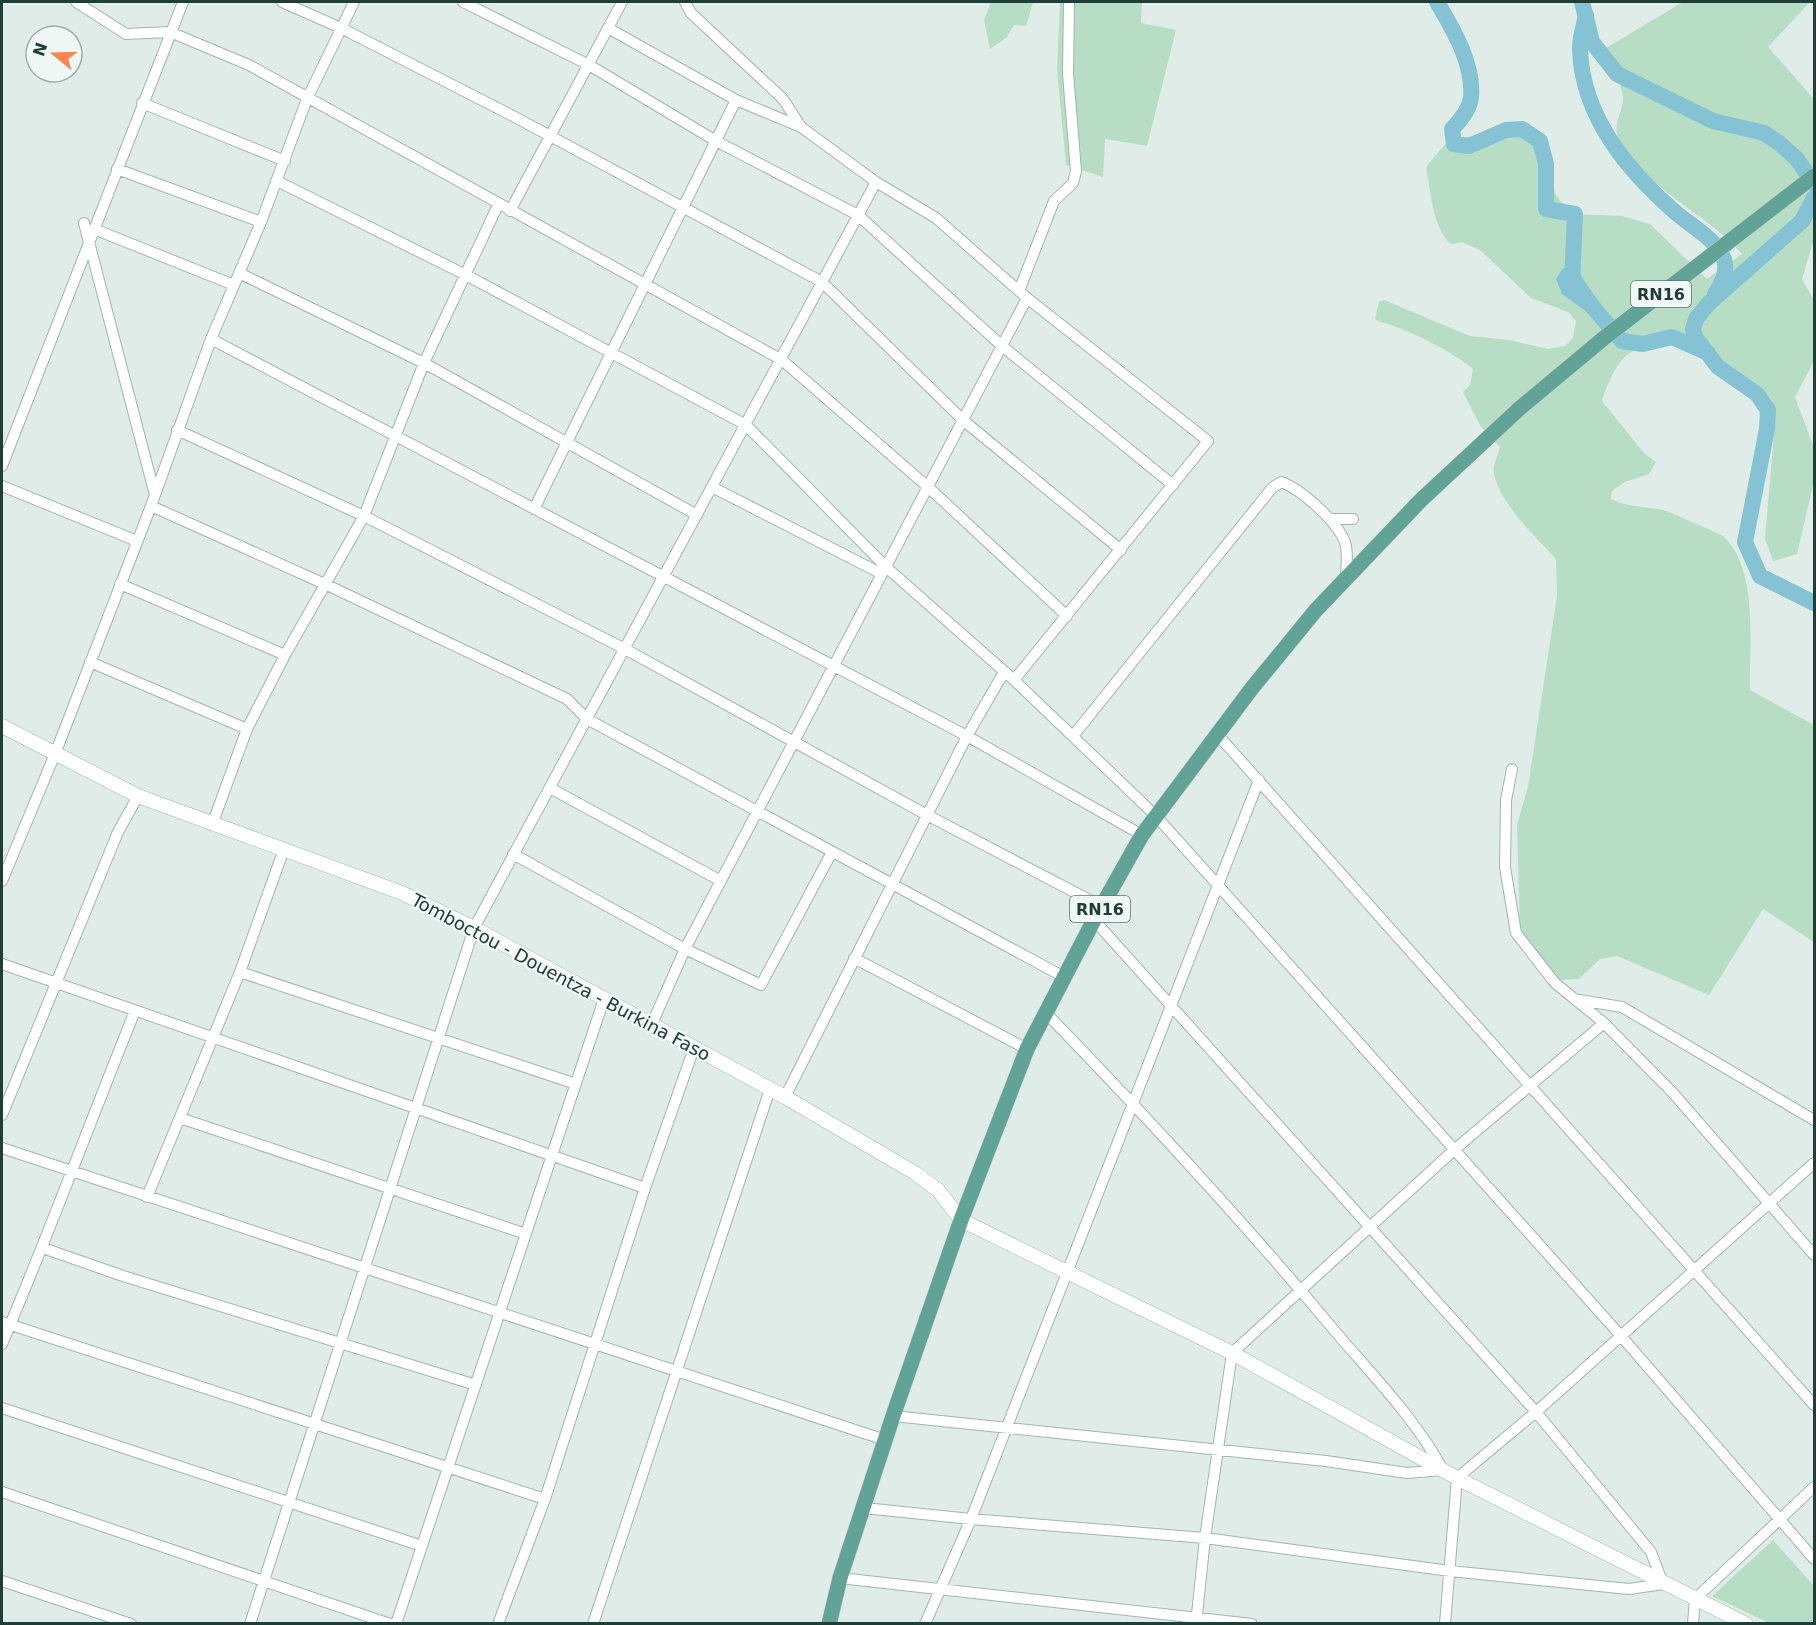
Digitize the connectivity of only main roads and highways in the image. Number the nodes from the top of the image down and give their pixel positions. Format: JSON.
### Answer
{"nodes":[{"id":1,"x":1815,"y":176,"type":"edge"},
{"id":2,"x":2,"y":726,"type":"edge"},
{"id":3,"x":961,"y":1220,"type":"junction"},
{"id":4,"x":829,"y":1623,"type":"edge"},
{"id":5,"x":1746,"y":1623,"type":"edge"}],
"edges":[{"from":1,"to":3,"type":"main road","number":"RN16"},
{"from":2,"to":3,"type":"main road","name":"Tomboctou - Douentza - Burkina Faso"},
{"from":3,"to":4,"type":"main road","number":"RN16"},
{"from":3,"to":5,"type":"main road"}]}
